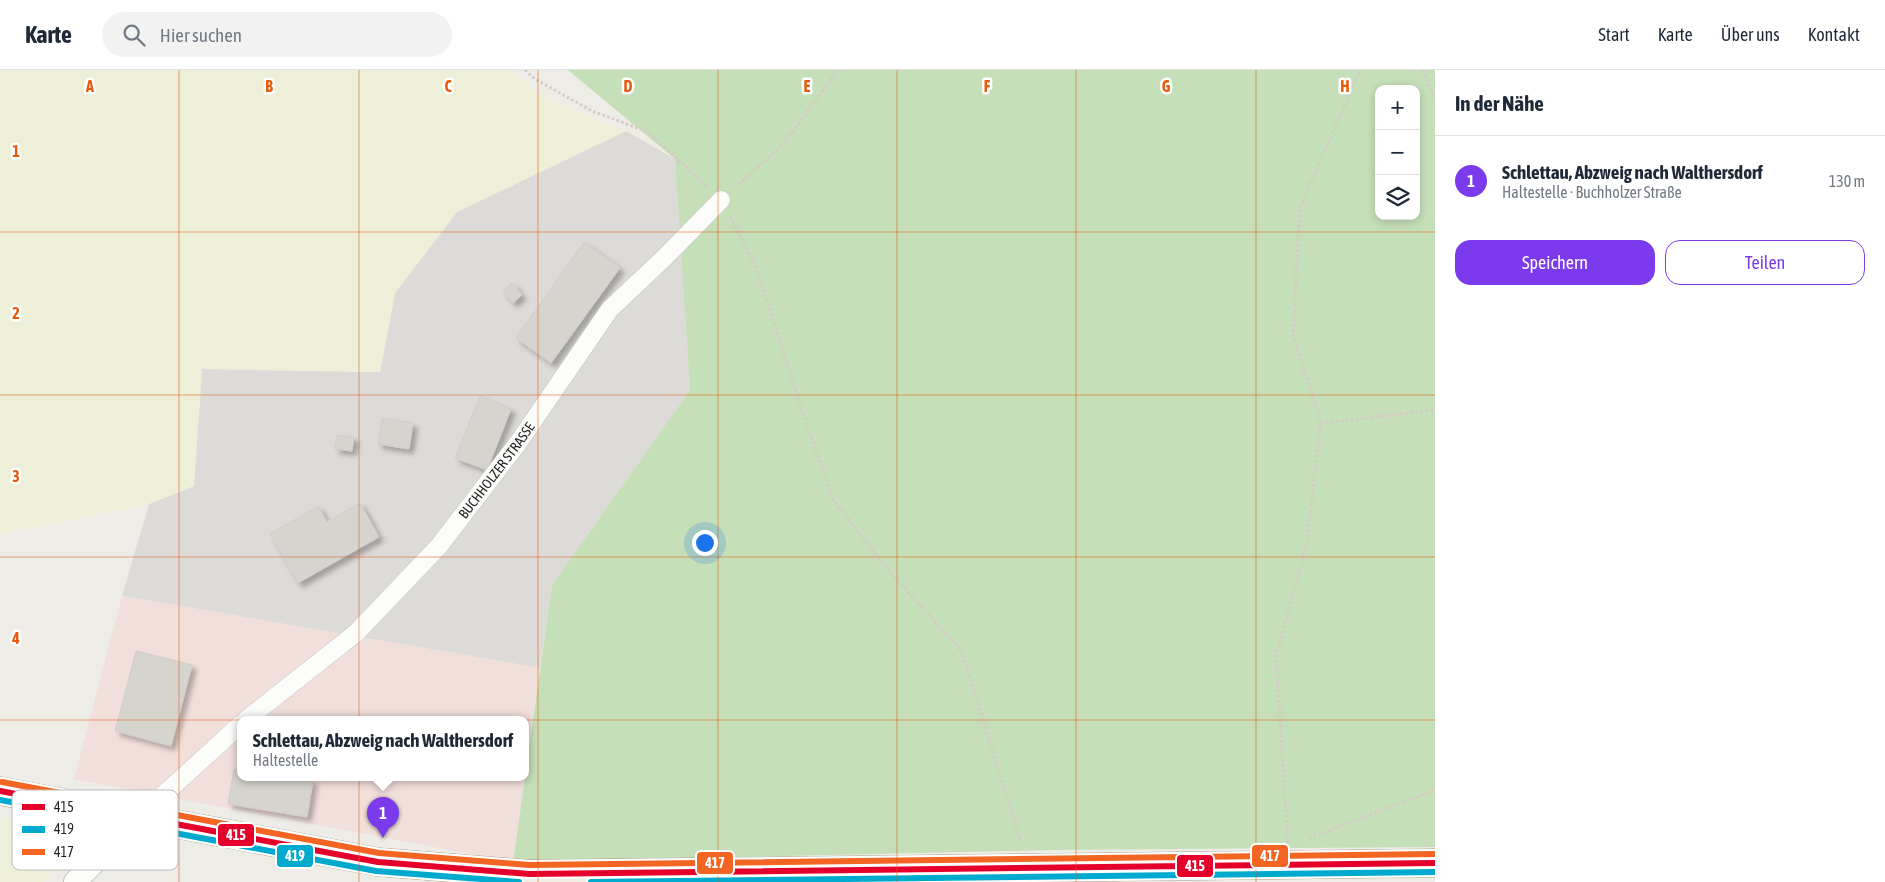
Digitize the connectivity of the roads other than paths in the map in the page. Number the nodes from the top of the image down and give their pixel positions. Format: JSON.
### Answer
{"nodes":[{"id":1,"x":721,"y":200,"type":"road end"},
{"id":2,"x":251,"y":716,"type":"edge"},
{"id":3,"x":237,"y":728,"type":"edge"},
{"id":4,"x":169,"y":790,"type":"edge"},
{"id":5,"x":178,"y":824,"type":"edge"},
{"id":6,"x":1435,"y":863,"type":"edge"},
{"id":7,"x":87,"y":870,"type":"edge"},
{"id":8,"x":75,"y":882,"type":"edge"}],
"edges":[{"from":1,"to":2,"type":"street","name":"BUCHHOLZER STRASSE"},
{"from":3,"to":4,"type":"street"},
{"from":5,"to":6,"type":"main road"},
{"from":7,"to":8,"type":"street"}]}
